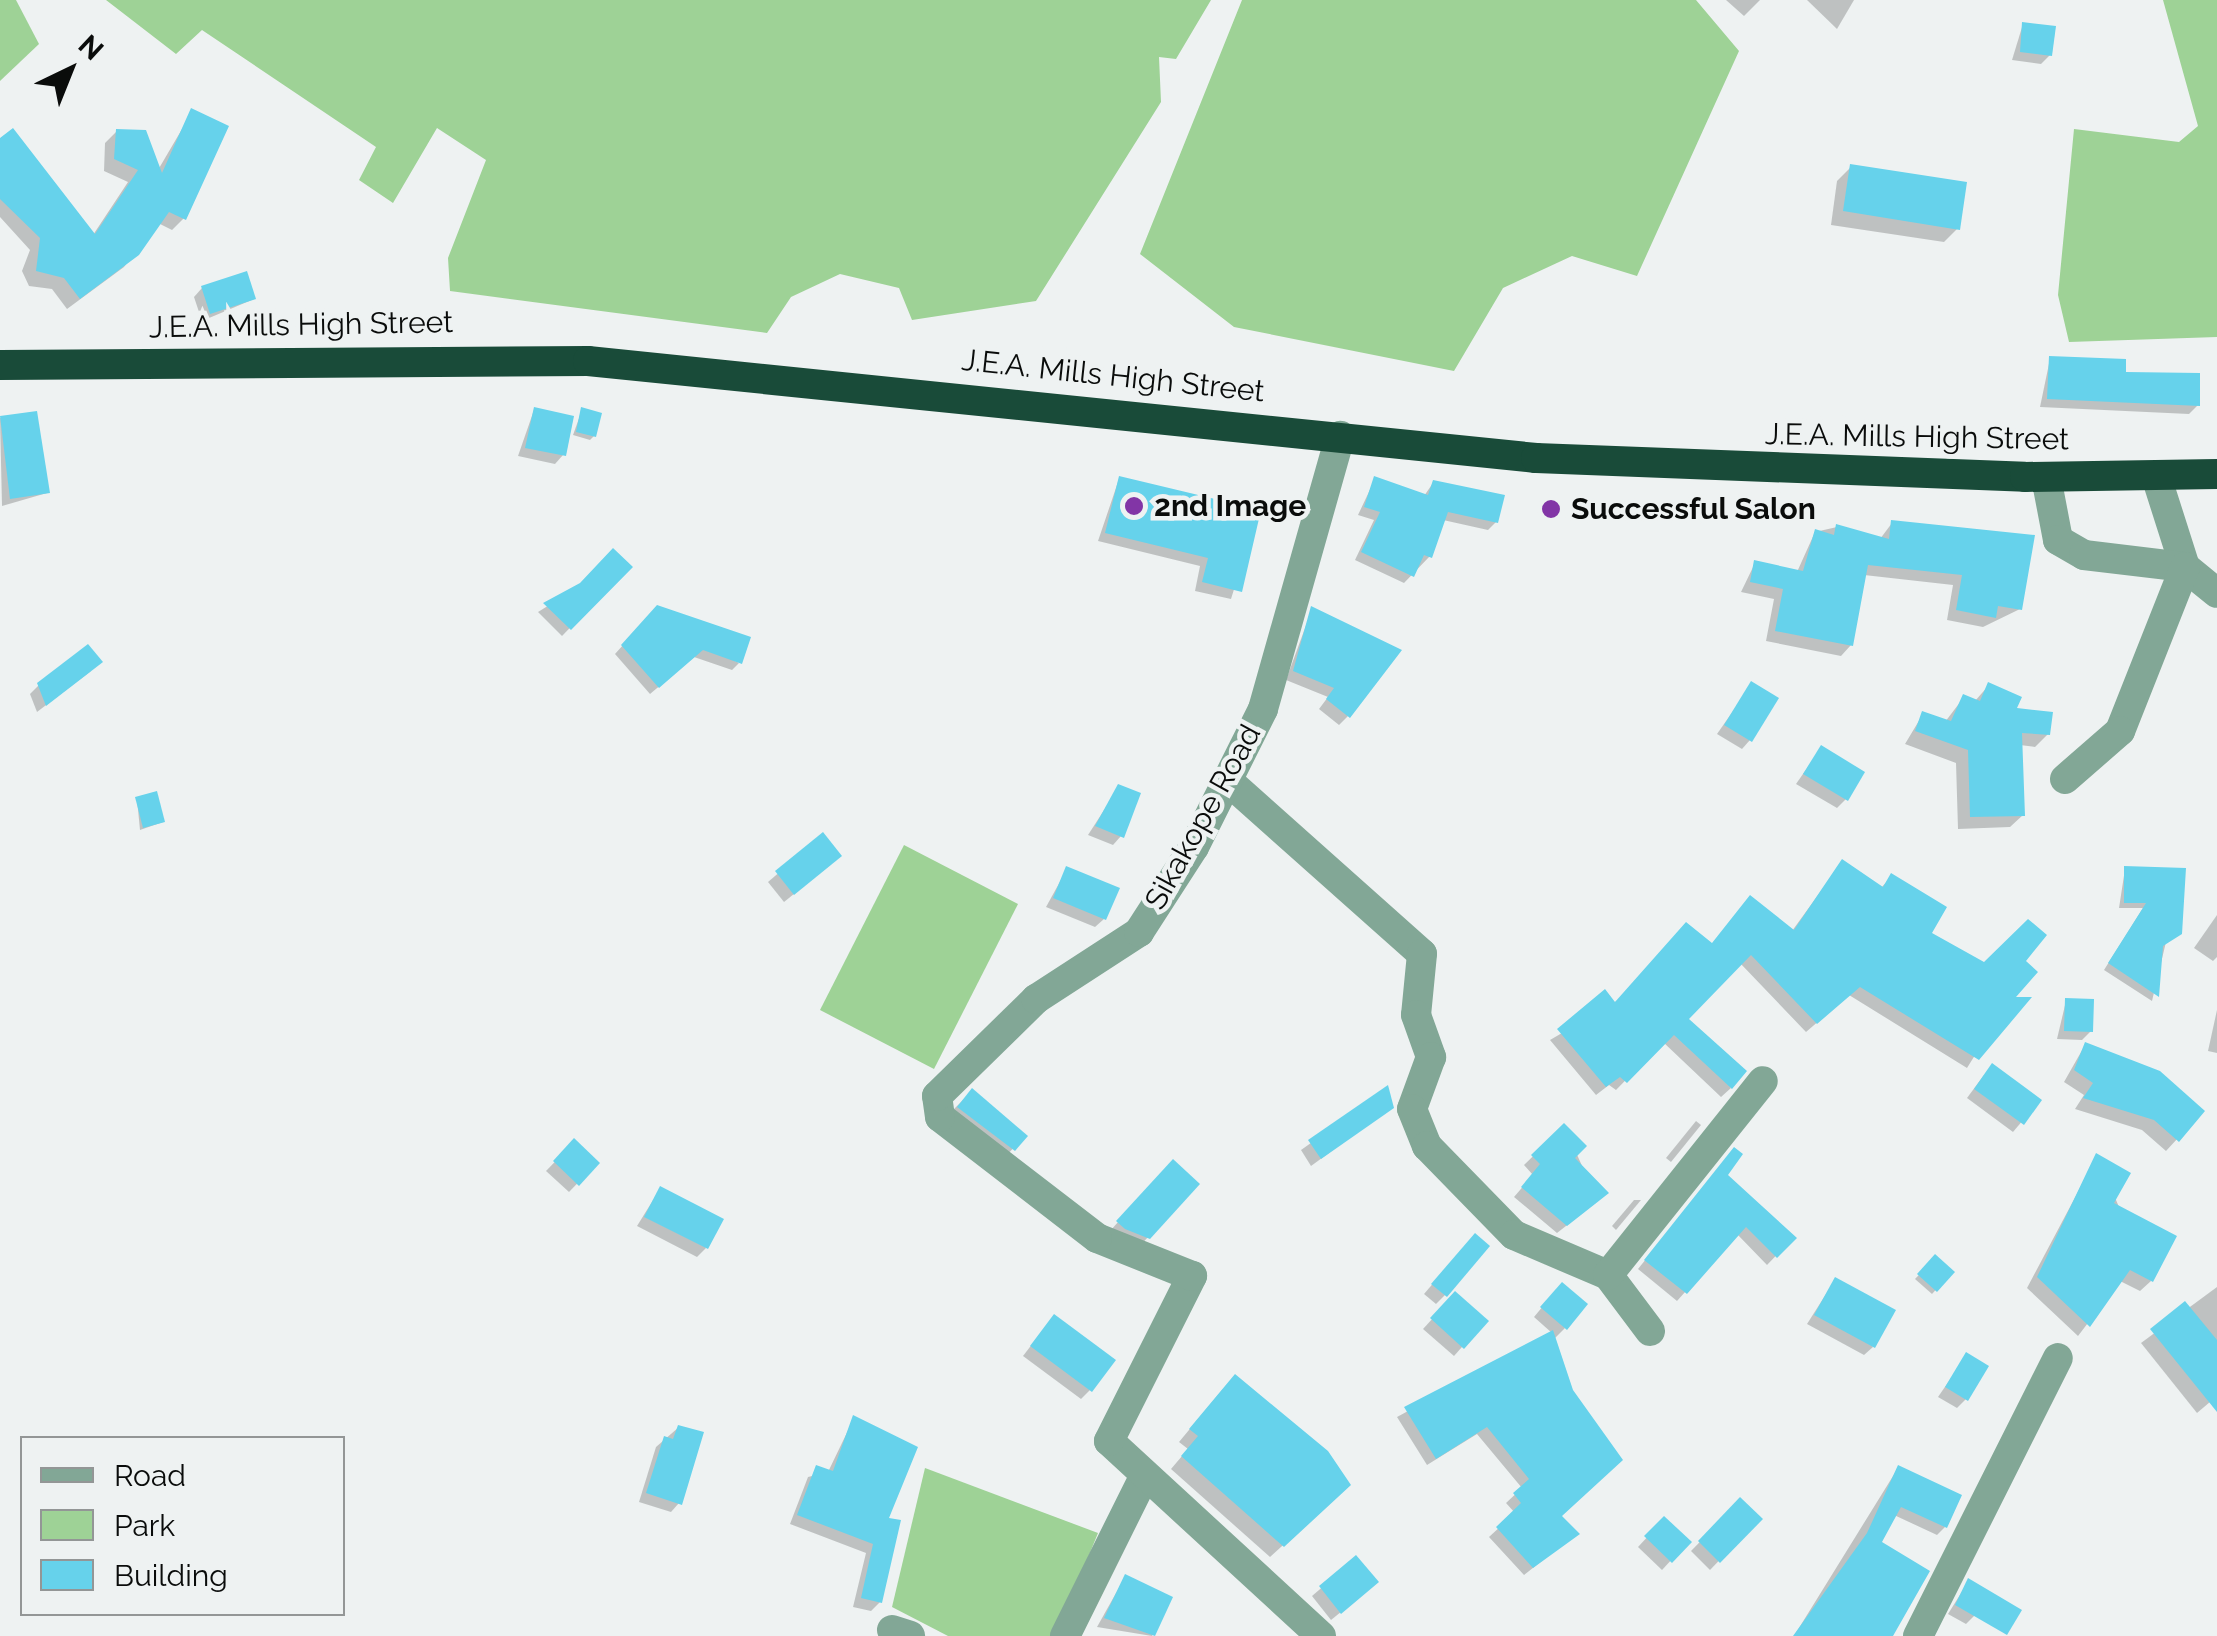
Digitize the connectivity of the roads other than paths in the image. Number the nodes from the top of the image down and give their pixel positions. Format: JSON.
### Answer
{"nodes":[{"id":1,"x":0,"y":365,"type":"edge"},
{"id":2,"x":1340,"y":436,"type":"junction"},
{"id":3,"x":2217,"y":474,"type":"edge"},
{"id":4,"x":2156,"y":476,"type":"junction"},
{"id":5,"x":2046,"y":477,"type":"junction"},
{"id":6,"x":2185,"y":567,"type":"junction"},
{"id":7,"x":2217,"y":593,"type":"edge"},
{"id":8,"x":2065,"y":779,"type":"dead end"},
{"id":9,"x":1227,"y":780,"type":"junction"},
{"id":10,"x":1763,"y":1081,"type":"dead end"},
{"id":11,"x":1608,"y":1274,"type":"junction"},
{"id":12,"x":1650,"y":1331,"type":"dead end"},
{"id":13,"x":2058,"y":1358,"type":"dead end"},
{"id":14,"x":1144,"y":1477,"type":"junction"},
{"id":15,"x":1065,"y":1636,"type":"edge"},
{"id":16,"x":1321,"y":1636,"type":"edge"},
{"id":17,"x":1918,"y":1636,"type":"edge"}],
"edges":[{"from":1,"to":2,"type":"highway","name":"J.E.A. Mills High Street"},
{"from":2,"to":5,"type":"highway","name":"J.E.A. Mills High Street"},
{"from":2,"to":9,"type":"street","name":"Sikakope Road"},
{"from":3,"to":4,"type":"highway","name":"J.E.A. Mills High Street"},
{"from":4,"to":5,"type":"highway","name":"J.E.A. Mills High Street"},
{"from":4,"to":6,"type":"street"},
{"from":5,"to":6,"type":"street"},
{"from":6,"to":7,"type":"street"},
{"from":6,"to":8,"type":"street"},
{"from":9,"to":11,"type":"street"},
{"from":9,"to":14,"type":"street","name":"Sikakope Road"},
{"from":10,"to":11,"type":"street"},
{"from":11,"to":12,"type":"street"},
{"from":13,"to":17,"type":"street"},
{"from":14,"to":15,"type":"street"},
{"from":14,"to":16,"type":"street","name":"Sikakope Road"}]}
